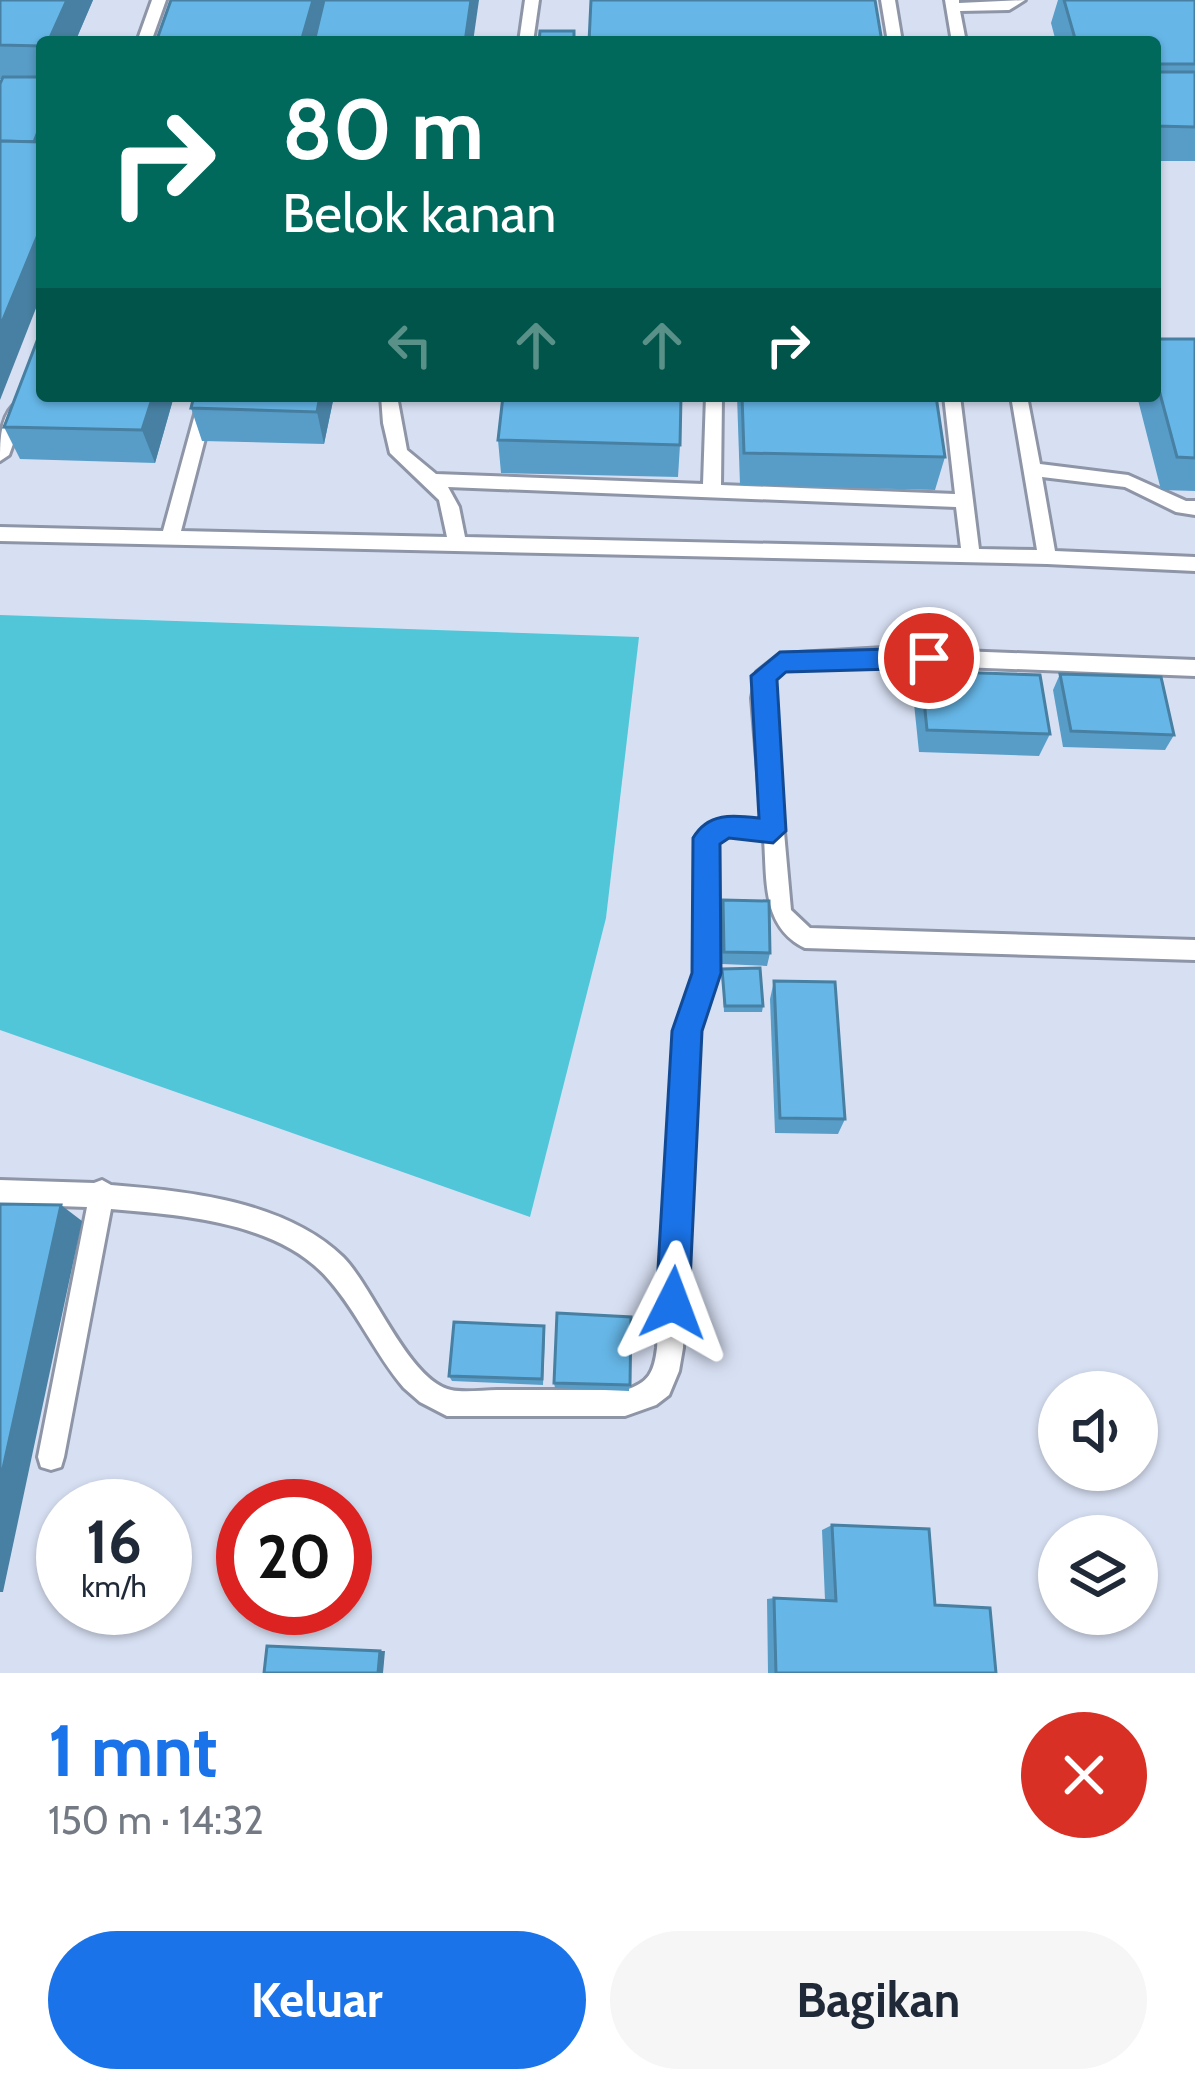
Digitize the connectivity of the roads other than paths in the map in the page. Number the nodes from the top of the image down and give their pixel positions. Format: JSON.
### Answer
{"nodes":[{"id":1,"x":159,"y":0,"type":"edge"},
{"id":2,"x":532,"y":0,"type":"edge"},
{"id":3,"x":888,"y":0,"type":"edge"},
{"id":4,"x":1018,"y":0,"type":"edge"},
{"id":5,"x":953,"y":4,"type":"edge"},
{"id":6,"x":146,"y":36,"type":"edge"},
{"id":7,"x":527,"y":36,"type":"edge"},
{"id":8,"x":894,"y":36,"type":"edge"},
{"id":9,"x":958,"y":36,"type":"edge"},
{"id":10,"x":26,"y":384,"type":"edge"},
{"id":11,"x":206,"y":402,"type":"edge"},
{"id":12,"x":388,"y":402,"type":"edge"},
{"id":13,"x":714,"y":402,"type":"edge"},
{"id":14,"x":953,"y":402,"type":"edge"},
{"id":15,"x":1020,"y":402,"type":"edge"},
{"id":16,"x":0,"y":455,"type":"edge"},
{"id":17,"x":1032,"y":470,"type":"junction"},
{"id":18,"x":428,"y":479,"type":"junction"},
{"id":19,"x":712,"y":490,"type":"junction"},
{"id":20,"x":964,"y":501,"type":"junction"},
{"id":21,"x":1195,"y":508,"type":"edge"},
{"id":22,"x":0,"y":534,"type":"edge"},
{"id":23,"x":170,"y":538,"type":"junction"},
{"id":24,"x":457,"y":544,"type":"junction"},
{"id":25,"x":971,"y":555,"type":"junction"},
{"id":26,"x":1046,"y":557,"type":"junction"},
{"id":27,"x":1195,"y":564,"type":"edge"},
{"id":28,"x":1195,"y":668,"type":"edge"},
{"id":29,"x":773,"y":831,"type":"junction"},
{"id":30,"x":1195,"y":950,"type":"edge"},
{"id":31,"x":0,"y":1192,"type":"edge"},
{"id":32,"x":102,"y":1192,"type":"junction"},
{"id":33,"x":51,"y":1457,"type":"dead end"}],
"edges":[{"from":1,"to":6,"type":"lane"},
{"from":2,"to":7,"type":"lane"},
{"from":3,"to":8,"type":"lane"},
{"from":4,"to":5,"type":"lane"},
{"from":5,"to":9,"type":"lane"},
{"from":10,"to":16,"type":"lane"},
{"from":11,"to":23,"type":"lane"},
{"from":12,"to":18,"type":"lane"},
{"from":13,"to":19,"type":"lane"},
{"from":14,"to":20,"type":"lane"},
{"from":15,"to":17,"type":"lane"},
{"from":17,"to":21,"type":"lane"},
{"from":17,"to":26,"type":"lane"},
{"from":18,"to":19,"type":"lane"},
{"from":18,"to":24,"type":"lane"},
{"from":19,"to":20,"type":"lane"},
{"from":20,"to":25,"type":"lane"},
{"from":22,"to":23,"type":"lane"},
{"from":23,"to":24,"type":"lane"},
{"from":24,"to":25,"type":"lane"},
{"from":25,"to":26,"type":"lane"},
{"from":26,"to":27,"type":"lane"},
{"from":28,"to":29,"type":"lane"},
{"from":29,"to":30,"type":"lane"},
{"from":29,"to":32,"type":"lane"},
{"from":31,"to":32,"type":"lane"},
{"from":32,"to":33,"type":"lane"}]}
